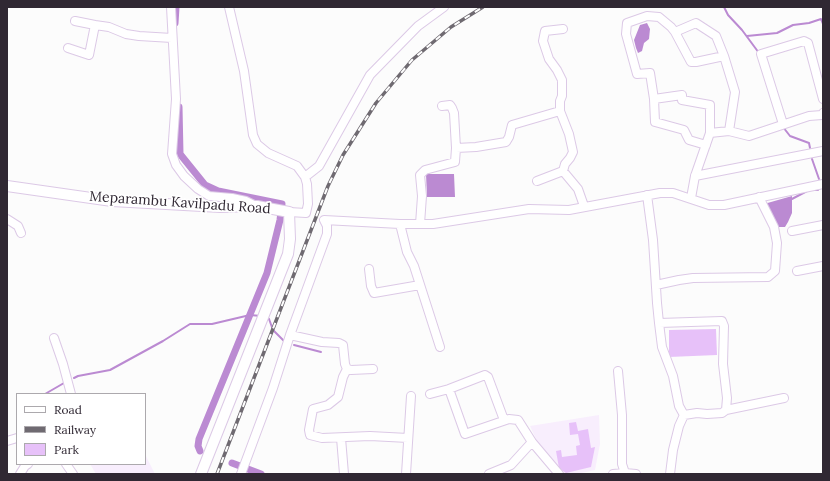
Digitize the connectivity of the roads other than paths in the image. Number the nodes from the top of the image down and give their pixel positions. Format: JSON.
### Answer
{"nodes":[{"id":1,"x":171,"y":7,"type":"edge"},
{"id":2,"x":229,"y":7,"type":"edge"},
{"id":3,"x":444,"y":7,"type":"edge"},
{"id":4,"x":74,"y":21,"type":"dead end"},
{"id":5,"x":95,"y":25,"type":"junction"},
{"id":6,"x":563,"y":29,"type":"dead end"},
{"id":7,"x":676,"y":32,"type":"junction"},
{"id":8,"x":172,"y":38,"type":"junction"},
{"id":9,"x":68,"y":48,"type":"dead end"},
{"id":10,"x":724,"y":56,"type":"junction"},
{"id":11,"x":654,"y":99,"type":"junction"},
{"id":12,"x":823,"y":99,"type":"edge"},
{"id":13,"x":442,"y":106,"type":"dead end"},
{"id":14,"x":560,"y":111,"type":"junction"},
{"id":15,"x":823,"y":112,"type":"edge"},
{"id":16,"x":783,"y":124,"type":"junction"},
{"id":17,"x":729,"y":131,"type":"junction"},
{"id":18,"x":710,"y":133,"type":"junction"},
{"id":19,"x":706,"y":145,"type":"junction"},
{"id":20,"x":456,"y":148,"type":"junction"},
{"id":21,"x":823,"y":152,"type":"edge"},
{"id":22,"x":563,"y":171,"type":"junction"},
{"id":23,"x":695,"y":176,"type":"junction"},
{"id":24,"x":305,"y":177,"type":"junction"},
{"id":25,"x":537,"y":181,"type":"dead end"},
{"id":26,"x":823,"y":184,"type":"edge"},
{"id":27,"x":7,"y":186,"type":"edge"},
{"id":28,"x":647,"y":196,"type":"junction"},
{"id":29,"x":691,"y":198,"type":"junction"},
{"id":30,"x":760,"y":198,"type":"junction"},
{"id":31,"x":257,"y":206,"type":"junction"},
{"id":32,"x":584,"y":206,"type":"junction"},
{"id":33,"x":289,"y":212,"type":"junction"},
{"id":34,"x":7,"y":219,"type":"edge"},
{"id":35,"x":400,"y":224,"type":"junction"},
{"id":36,"x":420,"y":224,"type":"junction"},
{"id":37,"x":823,"y":225,"type":"edge"},
{"id":38,"x":792,"y":231,"type":"dead end"},
{"id":39,"x":21,"y":233,"type":"dead end"},
{"id":40,"x":823,"y":266,"type":"edge"},
{"id":41,"x":369,"y":269,"type":"dead end"},
{"id":42,"x":797,"y":271,"type":"dead end"},
{"id":43,"x":656,"y":285,"type":"junction"},
{"id":44,"x":420,"y":286,"type":"junction"},
{"id":45,"x":659,"y":323,"type":"junction"},
{"id":46,"x":290,"y":335,"type":"junction"},
{"id":47,"x":54,"y":338,"type":"dead end"},
{"id":48,"x":440,"y":348,"type":"dead end"},
{"id":49,"x":347,"y":369,"type":"junction"},
{"id":50,"x":373,"y":369,"type":"dead end"},
{"id":51,"x":618,"y":371,"type":"dead end"},
{"id":52,"x":449,"y":389,"type":"junction"},
{"id":53,"x":71,"y":393,"type":"edge"},
{"id":54,"x":430,"y":394,"type":"dead end"},
{"id":55,"x":411,"y":396,"type":"dead end"},
{"id":56,"x":784,"y":398,"type":"dead end"},
{"id":57,"x":726,"y":410,"type":"junction"},
{"id":58,"x":684,"y":415,"type":"junction"},
{"id":59,"x":504,"y":420,"type":"junction"},
{"id":60,"x":341,"y":438,"type":"junction"},
{"id":61,"x":408,"y":438,"type":"junction"},
{"id":62,"x":532,"y":442,"type":"junction"},
{"id":63,"x":26,"y":465,"type":"edge"},
{"id":64,"x":67,"y":465,"type":"edge"},
{"id":65,"x":625,"y":473,"type":"junction"},
{"id":66,"x":20,"y":474,"type":"edge"},
{"id":67,"x":73,"y":474,"type":"edge"},
{"id":68,"x":201,"y":474,"type":"edge"},
{"id":69,"x":242,"y":474,"type":"edge"},
{"id":70,"x":344,"y":474,"type":"edge"},
{"id":71,"x":406,"y":474,"type":"edge"},
{"id":72,"x":489,"y":474,"type":"edge"},
{"id":73,"x":559,"y":474,"type":"edge"},
{"id":74,"x":613,"y":474,"type":"edge"},
{"id":75,"x":636,"y":474,"type":"edge"},
{"id":76,"x":670,"y":474,"type":"edge"}],
"edges":[{"from":1,"to":8,"type":"street"},
{"from":2,"to":24,"type":"street"},
{"from":3,"to":24,"type":"street"},
{"from":4,"to":5,"type":"street"},
{"from":5,"to":8,"type":"street"},
{"from":5,"to":9,"type":"street"},
{"from":6,"to":14,"type":"street"},
{"from":7,"to":10,"type":"street"},
{"from":7,"to":10,"type":"street"},
{"from":7,"to":11,"type":"street"},
{"from":8,"to":31,"type":"street"},
{"from":10,"to":17,"type":"street"},
{"from":11,"to":18,"type":"street"},
{"from":11,"to":19,"type":"street"},
{"from":12,"to":16,"type":"street"},
{"from":13,"to":20,"type":"street"},
{"from":14,"to":20,"type":"street"},
{"from":14,"to":22,"type":"street"},
{"from":15,"to":16,"type":"street"},
{"from":16,"to":17,"type":"street"},
{"from":17,"to":18,"type":"street"},
{"from":18,"to":19,"type":"street"},
{"from":19,"to":23,"type":"street"},
{"from":20,"to":36,"type":"street"},
{"from":21,"to":23,"type":"street"},
{"from":22,"to":25,"type":"street"},
{"from":22,"to":32,"type":"street"},
{"from":23,"to":29,"type":"street"},
{"from":24,"to":33,"type":"street","name":"Meparambu Kavilpadu Road"},
{"from":26,"to":30,"type":"street"},
{"from":27,"to":31,"type":"main road","name":"Meparambu Kavilpadu Road"},
{"from":28,"to":29,"type":"street"},
{"from":28,"to":32,"type":"street"},
{"from":28,"to":43,"type":"street"},
{"from":29,"to":30,"type":"street"},
{"from":30,"to":43,"type":"street"},
{"from":31,"to":33,"type":"main road","name":"Meparambu Kavilpadu Road"},
{"from":32,"to":36,"type":"street"},
{"from":33,"to":68,"type":"main road"},
{"from":34,"to":39,"type":"street"},
{"from":35,"to":36,"type":"street"},
{"from":35,"to":44,"type":"street"},
{"from":35,"to":46,"type":"street"},
{"from":37,"to":38,"type":"street"},
{"from":40,"to":42,"type":"street"},
{"from":41,"to":44,"type":"street"},
{"from":43,"to":45,"type":"street"},
{"from":44,"to":48,"type":"street"},
{"from":45,"to":57,"type":"street"},
{"from":45,"to":58,"type":"street"},
{"from":46,"to":49,"type":"street"},
{"from":46,"to":69,"type":"street"},
{"from":47,"to":53,"type":"street"},
{"from":49,"to":50,"type":"street"},
{"from":49,"to":60,"type":"street"},
{"from":51,"to":65,"type":"street"},
{"from":52,"to":54,"type":"street"},
{"from":52,"to":59,"type":"street"},
{"from":52,"to":59,"type":"street"},
{"from":55,"to":61,"type":"street"},
{"from":56,"to":57,"type":"street"},
{"from":57,"to":58,"type":"street"},
{"from":58,"to":76,"type":"street"},
{"from":59,"to":62,"type":"street"},
{"from":60,"to":61,"type":"street"},
{"from":60,"to":70,"type":"street"},
{"from":61,"to":71,"type":"street"},
{"from":62,"to":72,"type":"street"},
{"from":62,"to":73,"type":"street"},
{"from":63,"to":66,"type":"street"},
{"from":64,"to":67,"type":"street"},
{"from":65,"to":74,"type":"street"},
{"from":65,"to":75,"type":"street"}]}
